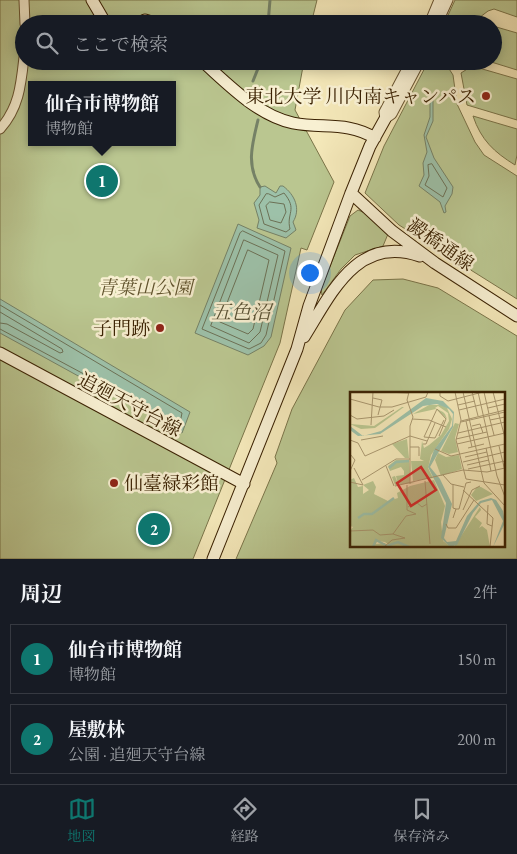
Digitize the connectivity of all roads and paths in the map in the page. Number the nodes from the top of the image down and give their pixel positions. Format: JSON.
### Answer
{"nodes":[{"id":1,"x":24,"y":0,"type":"edge"},
{"id":2,"x":92,"y":0,"type":"edge"},
{"id":3,"x":439,"y":0,"type":"edge"},
{"id":4,"x":448,"y":0,"type":"edge"},
{"id":5,"x":25,"y":15,"type":"edge"},
{"id":6,"x":101,"y":15,"type":"edge"},
{"id":7,"x":432,"y":15,"type":"edge"},
{"id":8,"x":441,"y":15,"type":"edge"},
{"id":9,"x":22,"y":70,"type":"edge"},
{"id":10,"x":212,"y":70,"type":"edge"},
{"id":11,"x":406,"y":70,"type":"edge"},
{"id":12,"x":415,"y":70,"type":"edge"},
{"id":13,"x":385,"y":119,"type":"junction"},
{"id":14,"x":0,"y":129,"type":"edge"},
{"id":15,"x":375,"y":138,"type":"junction"},
{"id":16,"x":350,"y":193,"type":"junction"},
{"id":17,"x":435,"y":263,"type":"junction"},
{"id":18,"x":517,"y":316,"type":"edge"},
{"id":19,"x":297,"y":349,"type":"junction"},
{"id":20,"x":0,"y":353,"type":"edge"},
{"id":21,"x":244,"y":484,"type":"junction"},
{"id":22,"x":213,"y":559,"type":"edge"}],
"edges":[{"from":1,"to":5,"type":"street"},
{"from":2,"to":6,"type":"street"},
{"from":3,"to":7,"type":"street"},
{"from":4,"to":8,"type":"street"},
{"from":9,"to":14,"type":"street"},
{"from":10,"to":15,"type":"street"},
{"from":11,"to":13,"type":"street"},
{"from":12,"to":13,"type":"street"},
{"from":13,"to":15,"type":"street"},
{"from":15,"to":16,"type":"street"},
{"from":16,"to":17,"type":"street","name":"澱橋通線"},
{"from":16,"to":19,"type":"street"},
{"from":17,"to":18,"type":"street","name":"澱橋通線"},
{"from":17,"to":19,"type":"street"},
{"from":19,"to":21,"type":"street"},
{"from":20,"to":21,"type":"street","name":"追廻天守台線"},
{"from":21,"to":22,"type":"street"}]}
